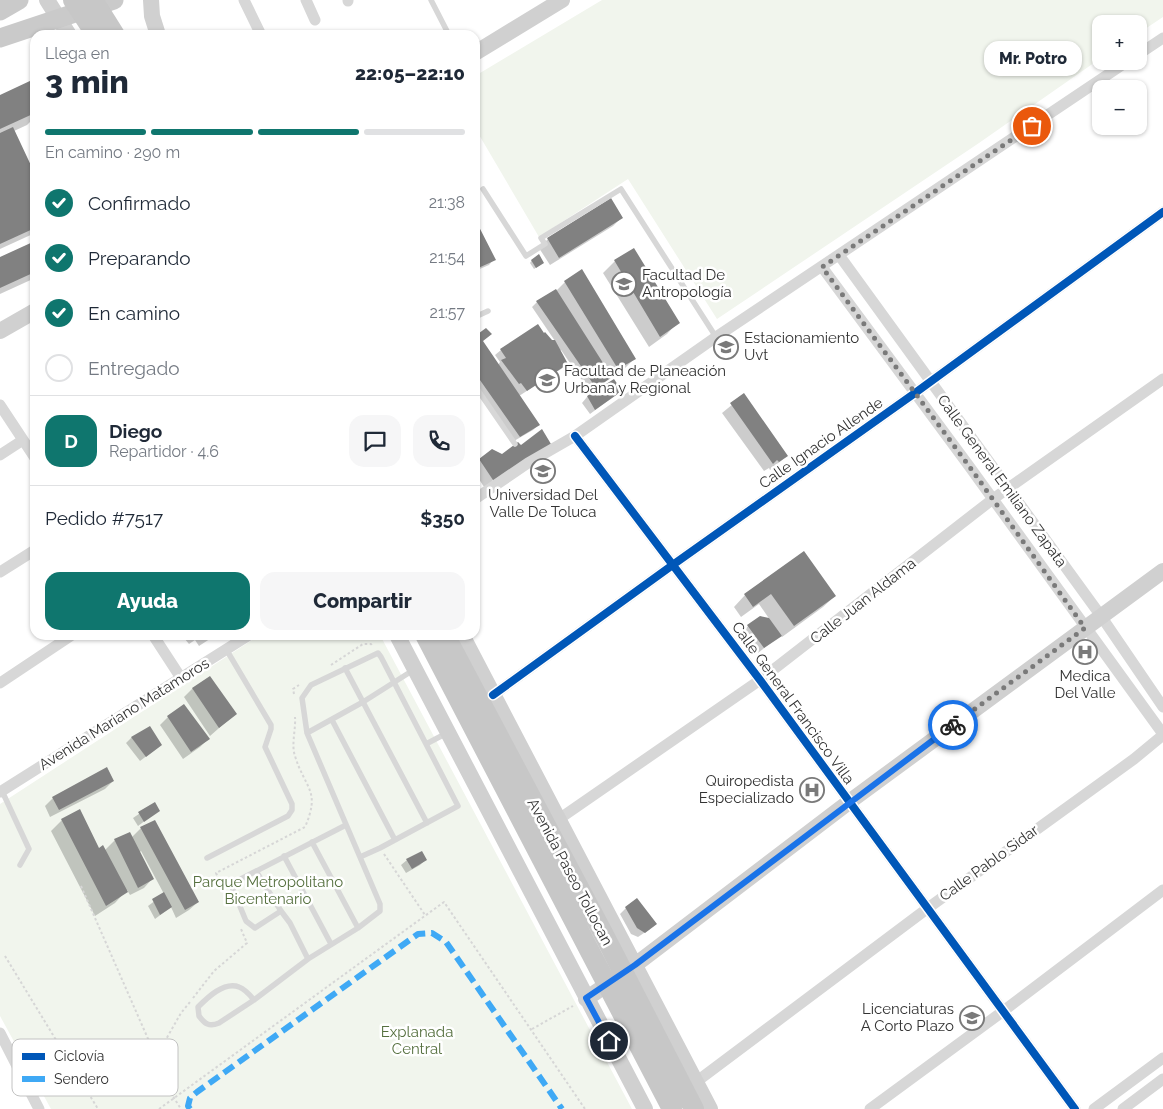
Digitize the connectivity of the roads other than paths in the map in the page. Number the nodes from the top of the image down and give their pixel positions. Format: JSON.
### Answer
{"nodes":[{"id":1,"x":19,"y":0,"type":"edge"},
{"id":2,"x":47,"y":0,"type":"edge"},
{"id":3,"x":104,"y":0,"type":"edge"},
{"id":4,"x":151,"y":0,"type":"edge"},
{"id":5,"x":244,"y":0,"type":"edge"},
{"id":6,"x":306,"y":0,"type":"edge"},
{"id":7,"x":432,"y":0,"type":"edge"},
{"id":8,"x":562,"y":0,"type":"edge"},
{"id":9,"x":68,"y":10,"type":"edge"},
{"id":10,"x":0,"y":11,"type":"edge"},
{"id":11,"x":314,"y":20,"type":"dead end"},
{"id":12,"x":69,"y":30,"type":"edge"},
{"id":13,"x":90,"y":30,"type":"edge"},
{"id":14,"x":113,"y":30,"type":"edge"},
{"id":15,"x":156,"y":30,"type":"edge"},
{"id":16,"x":258,"y":30,"type":"edge"},
{"id":17,"x":447,"y":30,"type":"edge"},
{"id":18,"x":0,"y":38,"type":"edge"},
{"id":19,"x":1163,"y":38,"type":"edge"},
{"id":20,"x":1147,"y":49,"type":"edge"},
{"id":21,"x":480,"y":50,"type":"edge"},
{"id":22,"x":1115,"y":70,"type":"edge"},
{"id":23,"x":483,"y":188,"type":"dead end"},
{"id":24,"x":1163,"y":212,"type":"edge"},
{"id":25,"x":839,"y":255,"type":"junction"},
{"id":26,"x":822,"y":267,"type":"junction"},
{"id":27,"x":488,"y":311,"type":"dead end"},
{"id":28,"x":30,"y":314,"type":"edge"},
{"id":29,"x":480,"y":315,"type":"edge"},
{"id":30,"x":0,"y":331,"type":"edge"},
{"id":31,"x":716,"y":337,"type":"junction"},
{"id":32,"x":1163,"y":378,"type":"edge"},
{"id":33,"x":931,"y":382,"type":"junction"},
{"id":34,"x":480,"y":393,"type":"edge"},
{"id":35,"x":916,"y":393,"type":"junction"},
{"id":36,"x":0,"y":406,"type":"edge"},
{"id":37,"x":575,"y":436,"type":"junction"},
{"id":38,"x":515,"y":444,"type":"dead end"},
{"id":39,"x":30,"y":448,"type":"edge"},
{"id":40,"x":0,"y":455,"type":"edge"},
{"id":41,"x":1009,"y":489,"type":"junction"},
{"id":42,"x":480,"y":495,"type":"edge"},
{"id":43,"x":993,"y":499,"type":"junction"},
{"id":44,"x":30,"y":553,"type":"edge"},
{"id":45,"x":674,"y":564,"type":"junction"},
{"id":46,"x":1163,"y":571,"type":"edge"},
{"id":47,"x":0,"y":572,"type":"edge"},
{"id":48,"x":1101,"y":616,"type":"junction"},
{"id":49,"x":1085,"y":628,"type":"junction"},
{"id":50,"x":64,"y":640,"type":"edge"},
{"id":51,"x":156,"y":640,"type":"edge"},
{"id":52,"x":241,"y":640,"type":"edge"},
{"id":53,"x":400,"y":640,"type":"edge"},
{"id":54,"x":428,"y":640,"type":"edge"},
{"id":55,"x":448,"y":640,"type":"edge"},
{"id":56,"x":465,"y":640,"type":"edge"},
{"id":57,"x":226,"y":649,"type":"junction"},
{"id":58,"x":345,"y":668,"type":"junction"},
{"id":59,"x":415,"y":669,"type":"junction"},
{"id":60,"x":181,"y":678,"type":"junction"},
{"id":61,"x":760,"y":680,"type":"junction"},
{"id":62,"x":394,"y":682,"type":"junction"},
{"id":63,"x":0,"y":683,"type":"edge"},
{"id":64,"x":493,"y":695,"type":"junction"},
{"id":65,"x":363,"y":702,"type":"junction"},
{"id":66,"x":1163,"y":708,"type":"edge"},
{"id":67,"x":332,"y":720,"type":"junction"},
{"id":68,"x":307,"y":733,"type":"junction"},
{"id":69,"x":448,"y":733,"type":"junction"},
{"id":70,"x":1163,"y":735,"type":"edge"},
{"id":71,"x":426,"y":744,"type":"junction"},
{"id":72,"x":1,"y":792,"type":"edge"},
{"id":73,"x":849,"y":802,"type":"junction"},
{"id":74,"x":427,"y":823,"type":"junction"},
{"id":75,"x":543,"y":823,"type":"junction"},
{"id":76,"x":346,"y":825,"type":"junction"},
{"id":77,"x":395,"y":840,"type":"junction"},
{"id":78,"x":312,"y":842,"type":"junction"},
{"id":79,"x":284,"y":856,"type":"junction"},
{"id":80,"x":360,"y":857,"type":"junction"},
{"id":81,"x":207,"y":858,"type":"dead end"},
{"id":82,"x":20,"y":865,"type":"dead end"},
{"id":83,"x":256,"y":871,"type":"junction"},
{"id":84,"x":1163,"y":890,"type":"edge"},
{"id":85,"x":928,"y":908,"type":"junction"},
{"id":86,"x":281,"y":911,"type":"junction"},
{"id":87,"x":614,"y":924,"type":"junction"},
{"id":88,"x":358,"y":928,"type":"junction"},
{"id":89,"x":331,"y":944,"type":"junction"},
{"id":90,"x":561,"y":951,"type":"junction"},
{"id":91,"x":308,"y":960,"type":"junction"},
{"id":92,"x":635,"y":965,"type":"junction"},
{"id":93,"x":586,"y":998,"type":"junction"},
{"id":94,"x":254,"y":1000,"type":"junction"},
{"id":95,"x":1002,"y":1012,"type":"junction"},
{"id":96,"x":0,"y":1033,"type":"edge"},
{"id":97,"x":12,"y":1056,"type":"edge"},
{"id":98,"x":1163,"y":1058,"type":"edge"},
{"id":99,"x":1163,"y":1079,"type":"edge"},
{"id":100,"x":696,"y":1082,"type":"junction"},
{"id":101,"x":32,"y":1096,"type":"edge"},
{"id":102,"x":39,"y":1109,"type":"edge"},
{"id":103,"x":645,"y":1109,"type":"edge"},
{"id":104,"x":672,"y":1109,"type":"edge"},
{"id":105,"x":694,"y":1109,"type":"edge"},
{"id":106,"x":710,"y":1109,"type":"edge"},
{"id":107,"x":870,"y":1109,"type":"edge"},
{"id":108,"x":1075,"y":1109,"type":"edge"},
{"id":109,"x":1094,"y":1109,"type":"edge"},
{"id":110,"x":1123,"y":1109,"type":"edge"}],
"edges":[{"from":1,"to":10,"type":"main road"},
{"from":2,"to":9,"type":"main road"},
{"from":3,"to":9,"type":"main road"},
{"from":3,"to":14,"type":"highway"},
{"from":4,"to":15,"type":"main road"},
{"from":5,"to":16,"type":"street"},
{"from":6,"to":11,"type":"street"},
{"from":7,"to":17,"type":"lane"},
{"from":8,"to":21,"type":"main road"},
{"from":9,"to":12,"type":"main road"},
{"from":9,"to":13,"type":"highway"},
{"from":9,"to":18,"type":"main road"},
{"from":19,"to":20,"type":"street"},
{"from":22,"to":25,"type":"street"},
{"from":23,"to":31,"type":"lane"},
{"from":24,"to":33,"type":"street","name":"Calle Ignacio Allende"},
{"from":25,"to":26,"type":"street"},
{"from":25,"to":33,"type":"street","name":"Calle General Emiliano Zapata"},
{"from":26,"to":31,"type":"street"},
{"from":26,"to":35,"type":"street","name":"Calle General Emiliano Zapata"},
{"from":27,"to":29,"type":"lane"},
{"from":28,"to":30,"type":"main road"},
{"from":31,"to":37,"type":"street"},
{"from":32,"to":41,"type":"street","name":"Calle Juan Aldama"},
{"from":33,"to":35,"type":"street","name":"Calle Ignacio Allende"},
{"from":33,"to":41,"type":"street","name":"Calle General Emiliano Zapata"},
{"from":34,"to":38,"type":"lane"},
{"from":35,"to":43,"type":"street","name":"Calle General Emiliano Zapata"},
{"from":35,"to":45,"type":"street","name":"Calle Ignacio Allende"},
{"from":36,"to":39,"type":"street"},
{"from":37,"to":42,"type":"street"},
{"from":37,"to":45,"type":"street","name":"Calle General Francisco Villa"},
{"from":39,"to":40,"type":"street"},
{"from":41,"to":43,"type":"street","name":"Calle Juan Aldama"},
{"from":41,"to":48,"type":"street","name":"Calle General Emiliano Zapata"},
{"from":43,"to":49,"type":"street","name":"Calle General Emiliano Zapata"},
{"from":43,"to":61,"type":"street","name":"Calle Juan Aldama"},
{"from":44,"to":47,"type":"street"},
{"from":45,"to":61,"type":"street","name":"Calle General Francisco Villa"},
{"from":45,"to":64,"type":"street","name":"Calle Ignacio Allende"},
{"from":46,"to":48,"type":"main road"},
{"from":48,"to":49,"type":"main road"},
{"from":48,"to":66,"type":"street","name":"Calle General Emiliano Zapata"},
{"from":49,"to":70,"type":"street","name":"Calle General Emiliano Zapata"},
{"from":49,"to":73,"type":"main road"},
{"from":50,"to":63,"type":"street"},
{"from":51,"to":60,"type":"street"},
{"from":52,"to":57,"type":"street","name":"Avenida Mariano Matamoros"},
{"from":53,"to":59,"type":"main road"},
{"from":54,"to":75,"type":"highway","name":"Avenida Paseo Tollocan"},
{"from":55,"to":75,"type":"highway","name":"Avenida Paseo Tollocan"},
{"from":56,"to":64,"type":"main road","name":"Avenida Paseo Tollocan"},
{"from":57,"to":60,"type":"street","name":"Avenida Mariano Matamoros"},
{"from":57,"to":81,"type":"lane"},
{"from":58,"to":62,"type":"lane"},
{"from":58,"to":65,"type":"lane"},
{"from":58,"to":68,"type":"lane"},
{"from":59,"to":62,"type":"lane"},
{"from":59,"to":69,"type":"main road"},
{"from":60,"to":72,"type":"street","name":"Avenida Mariano Matamoros"},
{"from":61,"to":73,"type":"street","name":"Calle General Francisco Villa"},
{"from":61,"to":75,"type":"street","name":"Calle Juan Aldama"},
{"from":62,"to":65,"type":"lane"},
{"from":62,"to":71,"type":"lane"},
{"from":64,"to":75,"type":"main road","name":"Avenida Paseo Tollocan"},
{"from":65,"to":67,"type":"lane"},
{"from":65,"to":74,"type":"lane"},
{"from":67,"to":68,"type":"lane"},
{"from":67,"to":77,"type":"lane"},
{"from":68,"to":76,"type":"lane"},
{"from":69,"to":71,"type":"lane"},
{"from":69,"to":90,"type":"main road"},
{"from":70,"to":85,"type":"street","name":"Calle Pablo Sidar"},
{"from":71,"to":74,"type":"lane"},
{"from":72,"to":82,"type":"lane"},
{"from":73,"to":85,"type":"street","name":"Calle General Francisco Villa"},
{"from":73,"to":92,"type":"main road"},
{"from":74,"to":77,"type":"lane"},
{"from":75,"to":87,"type":"main road","name":"Avenida Paseo Tollocan"},
{"from":75,"to":104,"type":"highway","name":"Avenida Paseo Tollocan"},
{"from":75,"to":105,"type":"highway","name":"Avenida Paseo Tollocan"},
{"from":76,"to":78,"type":"lane"},
{"from":76,"to":80,"type":"lane"},
{"from":77,"to":80,"type":"lane"},
{"from":78,"to":79,"type":"lane"},
{"from":78,"to":88,"type":"lane"},
{"from":79,"to":83,"type":"lane"},
{"from":79,"to":89,"type":"lane"},
{"from":80,"to":88,"type":"lane"},
{"from":83,"to":86,"type":"lane"},
{"from":83,"to":86,"type":"lane"},
{"from":84,"to":95,"type":"street"},
{"from":85,"to":95,"type":"street","name":"Calle General Francisco Villa"},
{"from":85,"to":100,"type":"street","name":"Calle Pablo Sidar"},
{"from":86,"to":91,"type":"lane"},
{"from":87,"to":90,"type":"main road"},
{"from":87,"to":92,"type":"main road","name":"Avenida Paseo Tollocan"},
{"from":88,"to":89,"type":"lane"},
{"from":89,"to":91,"type":"lane"},
{"from":90,"to":93,"type":"main road"},
{"from":91,"to":94,"type":"lane"},
{"from":92,"to":93,"type":"main road"},
{"from":92,"to":100,"type":"main road","name":"Avenida Paseo Tollocan"},
{"from":93,"to":103,"type":"main road"},
{"from":94,"to":94,"type":"lane"},
{"from":95,"to":107,"type":"street"},
{"from":95,"to":108,"type":"street","name":"Calle General Francisco Villa"},
{"from":96,"to":97,"type":"street"},
{"from":98,"to":109,"type":"street"},
{"from":99,"to":110,"type":"street"},
{"from":100,"to":106,"type":"main road","name":"Avenida Paseo Tollocan"},
{"from":101,"to":102,"type":"street"}]}
